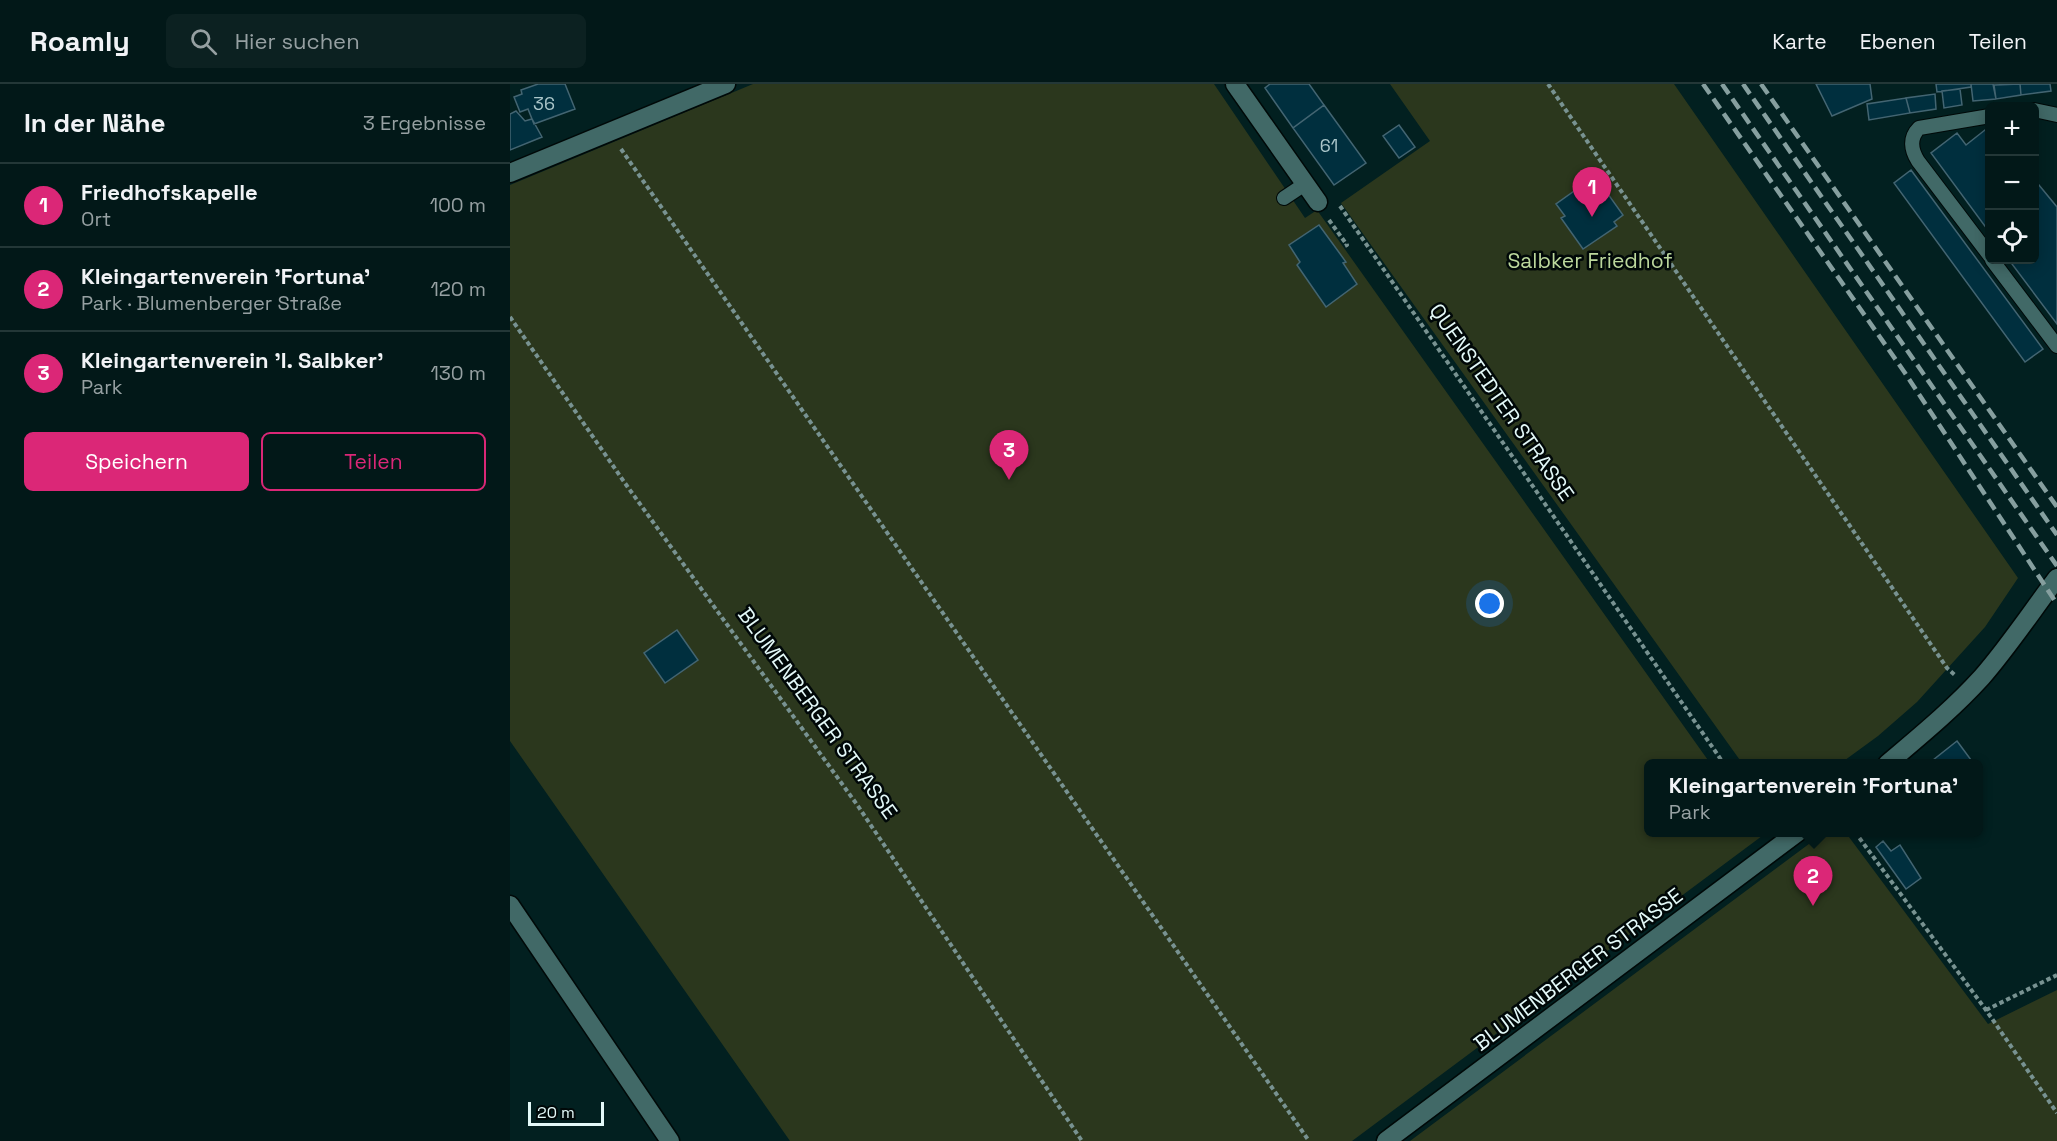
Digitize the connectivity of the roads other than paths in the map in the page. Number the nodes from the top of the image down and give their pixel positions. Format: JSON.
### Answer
{"nodes":[{"id":1,"x":726,"y":84,"type":"edge"},
{"id":2,"x":1235,"y":84,"type":"edge"},
{"id":3,"x":688,"y":91,"type":"edge"},
{"id":4,"x":2039,"y":111,"type":"edge"},
{"id":5,"x":2057,"y":115,"type":"edge"},
{"id":6,"x":1985,"y":117,"type":"edge"},
{"id":7,"x":510,"y":172,"type":"edge"},
{"id":8,"x":1305,"y":184,"type":"junction"},
{"id":9,"x":1284,"y":198,"type":"dead end"},
{"id":10,"x":1318,"y":202,"type":"road end"},
{"id":11,"x":1985,"y":250,"type":"edge"},
{"id":12,"x":1996,"y":264,"type":"edge"},
{"id":13,"x":2057,"y":346,"type":"edge"},
{"id":14,"x":2057,"y":578,"type":"edge"},
{"id":15,"x":1893,"y":759,"type":"edge"},
{"id":16,"x":1791,"y":837,"type":"edge"},
{"id":17,"x":510,"y":905,"type":"edge"},
{"id":18,"x":670,"y":1141,"type":"edge"},
{"id":19,"x":1386,"y":1141,"type":"edge"}],
"edges":[{"from":1,"to":3,"type":"street"},
{"from":2,"to":8,"type":"street"},
{"from":3,"to":7,"type":"street"},
{"from":4,"to":5,"type":"lane"},
{"from":6,"to":11,"type":"lane"},
{"from":8,"to":9,"type":"lane"},
{"from":8,"to":10,"type":"street"},
{"from":12,"to":13,"type":"lane"},
{"from":14,"to":15,"type":"street"},
{"from":16,"to":19,"type":"street","name":"BLUMENBERGER STRASSE"},
{"from":17,"to":18,"type":"street"}]}
